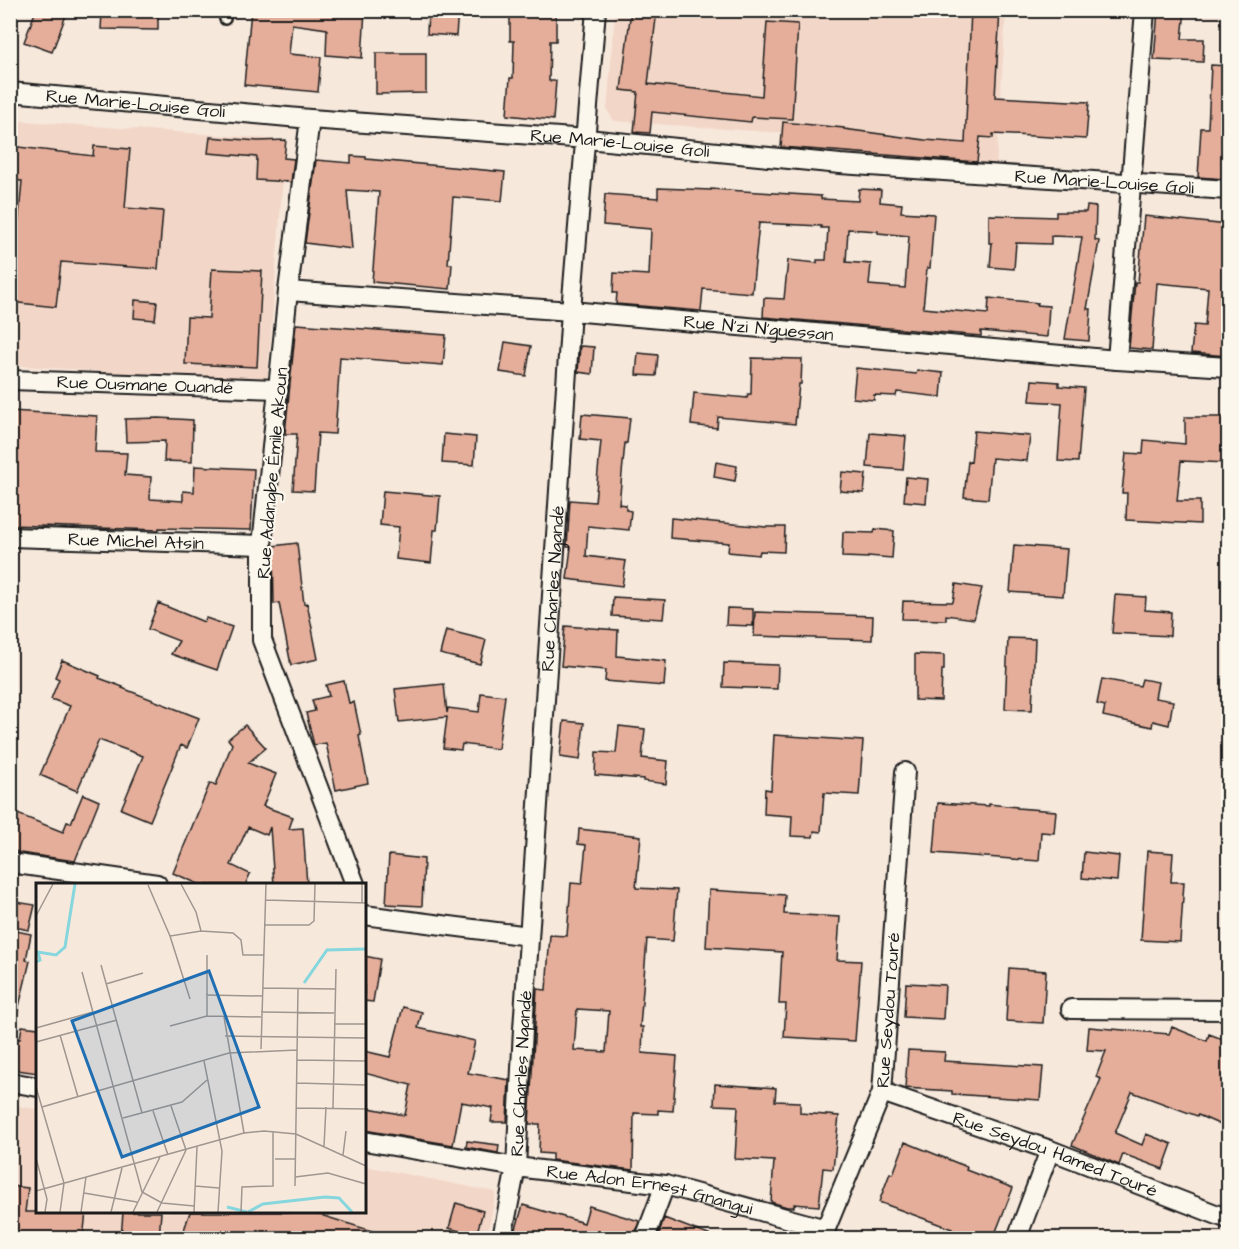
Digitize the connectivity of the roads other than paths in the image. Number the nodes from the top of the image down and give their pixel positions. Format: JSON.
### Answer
{"nodes":[{"id":1,"x":596,"y":10,"type":"edge"},
{"id":2,"x":1145,"y":10,"type":"edge"},
{"id":3,"x":10,"y":92,"type":"edge"},
{"id":4,"x":310,"y":119,"type":"junction"},
{"id":5,"x":587,"y":140,"type":"junction"},
{"id":6,"x":1131,"y":182,"type":"junction"},
{"id":7,"x":1228,"y":190,"type":"edge"},
{"id":8,"x":288,"y":291,"type":"junction"},
{"id":9,"x":571,"y":311,"type":"junction"},
{"id":10,"x":1117,"y":360,"type":"junction"},
{"id":11,"x":1228,"y":367,"type":"edge"},
{"id":12,"x":10,"y":380,"type":"edge"},
{"id":13,"x":278,"y":389,"type":"junction"},
{"id":14,"x":10,"y":537,"type":"edge"},
{"id":15,"x":262,"y":545,"type":"junction"},
{"id":16,"x":905,"y":772,"type":"dead end"},
{"id":17,"x":10,"y":863,"type":"edge"},
{"id":18,"x":144,"y":883,"type":"edge"},
{"id":19,"x":354,"y":883,"type":"edge"},
{"id":20,"x":366,"y":913,"type":"edge"},
{"id":21,"x":529,"y":936,"type":"junction"},
{"id":22,"x":1071,"y":1009,"type":"dead end"},
{"id":23,"x":1228,"y":1010,"type":"edge"},
{"id":24,"x":10,"y":1082,"type":"edge"},
{"id":25,"x":36,"y":1087,"type":"edge"},
{"id":26,"x":882,"y":1092,"type":"junction"},
{"id":27,"x":366,"y":1141,"type":"edge"},
{"id":28,"x":1050,"y":1150,"type":"junction"},
{"id":29,"x":516,"y":1167,"type":"junction"},
{"id":30,"x":664,"y":1185,"type":"junction"},
{"id":31,"x":1228,"y":1219,"type":"edge"},
{"id":32,"x":824,"y":1234,"type":"edge"},
{"id":33,"x":502,"y":1239,"type":"edge"},
{"id":34,"x":645,"y":1239,"type":"edge"},
{"id":35,"x":1017,"y":1239,"type":"edge"}],
"edges":[{"from":1,"to":5,"type":"street","name":"Rue Charles Ngandé"},
{"from":2,"to":6,"type":"street"},
{"from":3,"to":4,"type":"street","name":"Rue Marie-Louise Goli"},
{"from":4,"to":5,"type":"street","name":"Rue Marie-Louise Goli"},
{"from":4,"to":8,"type":"street","name":"Rue Adangbe Émile Akoun"},
{"from":5,"to":6,"type":"street","name":"Rue Marie-Louise Goli"},
{"from":5,"to":9,"type":"street","name":"Rue Charles Ngandé"},
{"from":6,"to":7,"type":"street","name":"Rue Marie-Louise Goli"},
{"from":6,"to":10,"type":"street"},
{"from":8,"to":9,"type":"street","name":"Rue N'zi N'guessan"},
{"from":8,"to":13,"type":"street","name":"Rue Adangbe Émile Akoun"},
{"from":9,"to":10,"type":"street","name":"Rue N'zi N'guessan"},
{"from":9,"to":21,"type":"street","name":"Rue Charles Ngandé"},
{"from":10,"to":11,"type":"street","name":"Rue N'zi N'guessan"},
{"from":12,"to":13,"type":"street","name":"Rue Ousmane Ouandé"},
{"from":13,"to":15,"type":"street","name":"Rue Adangbe Émile Akoun"},
{"from":14,"to":15,"type":"street","name":"Rue Michel Atsin"},
{"from":15,"to":19,"type":"street","name":"Rue Adangbe Émile Akoun"},
{"from":16,"to":26,"type":"street","name":"Rue Seydou Touré"},
{"from":17,"to":18,"type":"street"},
{"from":20,"to":21,"type":"street"},
{"from":21,"to":29,"type":"street","name":"Rue Charles Ngandé"},
{"from":22,"to":23,"type":"street"},
{"from":24,"to":25,"type":"street"},
{"from":26,"to":28,"type":"street","name":"Rue Seydou Hamed Touré"},
{"from":26,"to":32,"type":"street","name":"Rue Seydou Touré"},
{"from":27,"to":29,"type":"street","name":"Rue Adon Ernest Gnangui"},
{"from":28,"to":31,"type":"street","name":"Rue Seydou Hamed Touré"},
{"from":28,"to":35,"type":"street"},
{"from":29,"to":30,"type":"street","name":"Rue Adon Ernest Gnangui"},
{"from":29,"to":33,"type":"street","name":"Rue Charles Ngandé"},
{"from":30,"to":32,"type":"street","name":"Rue Adon Ernest Gnangui"},
{"from":30,"to":34,"type":"street"}]}
